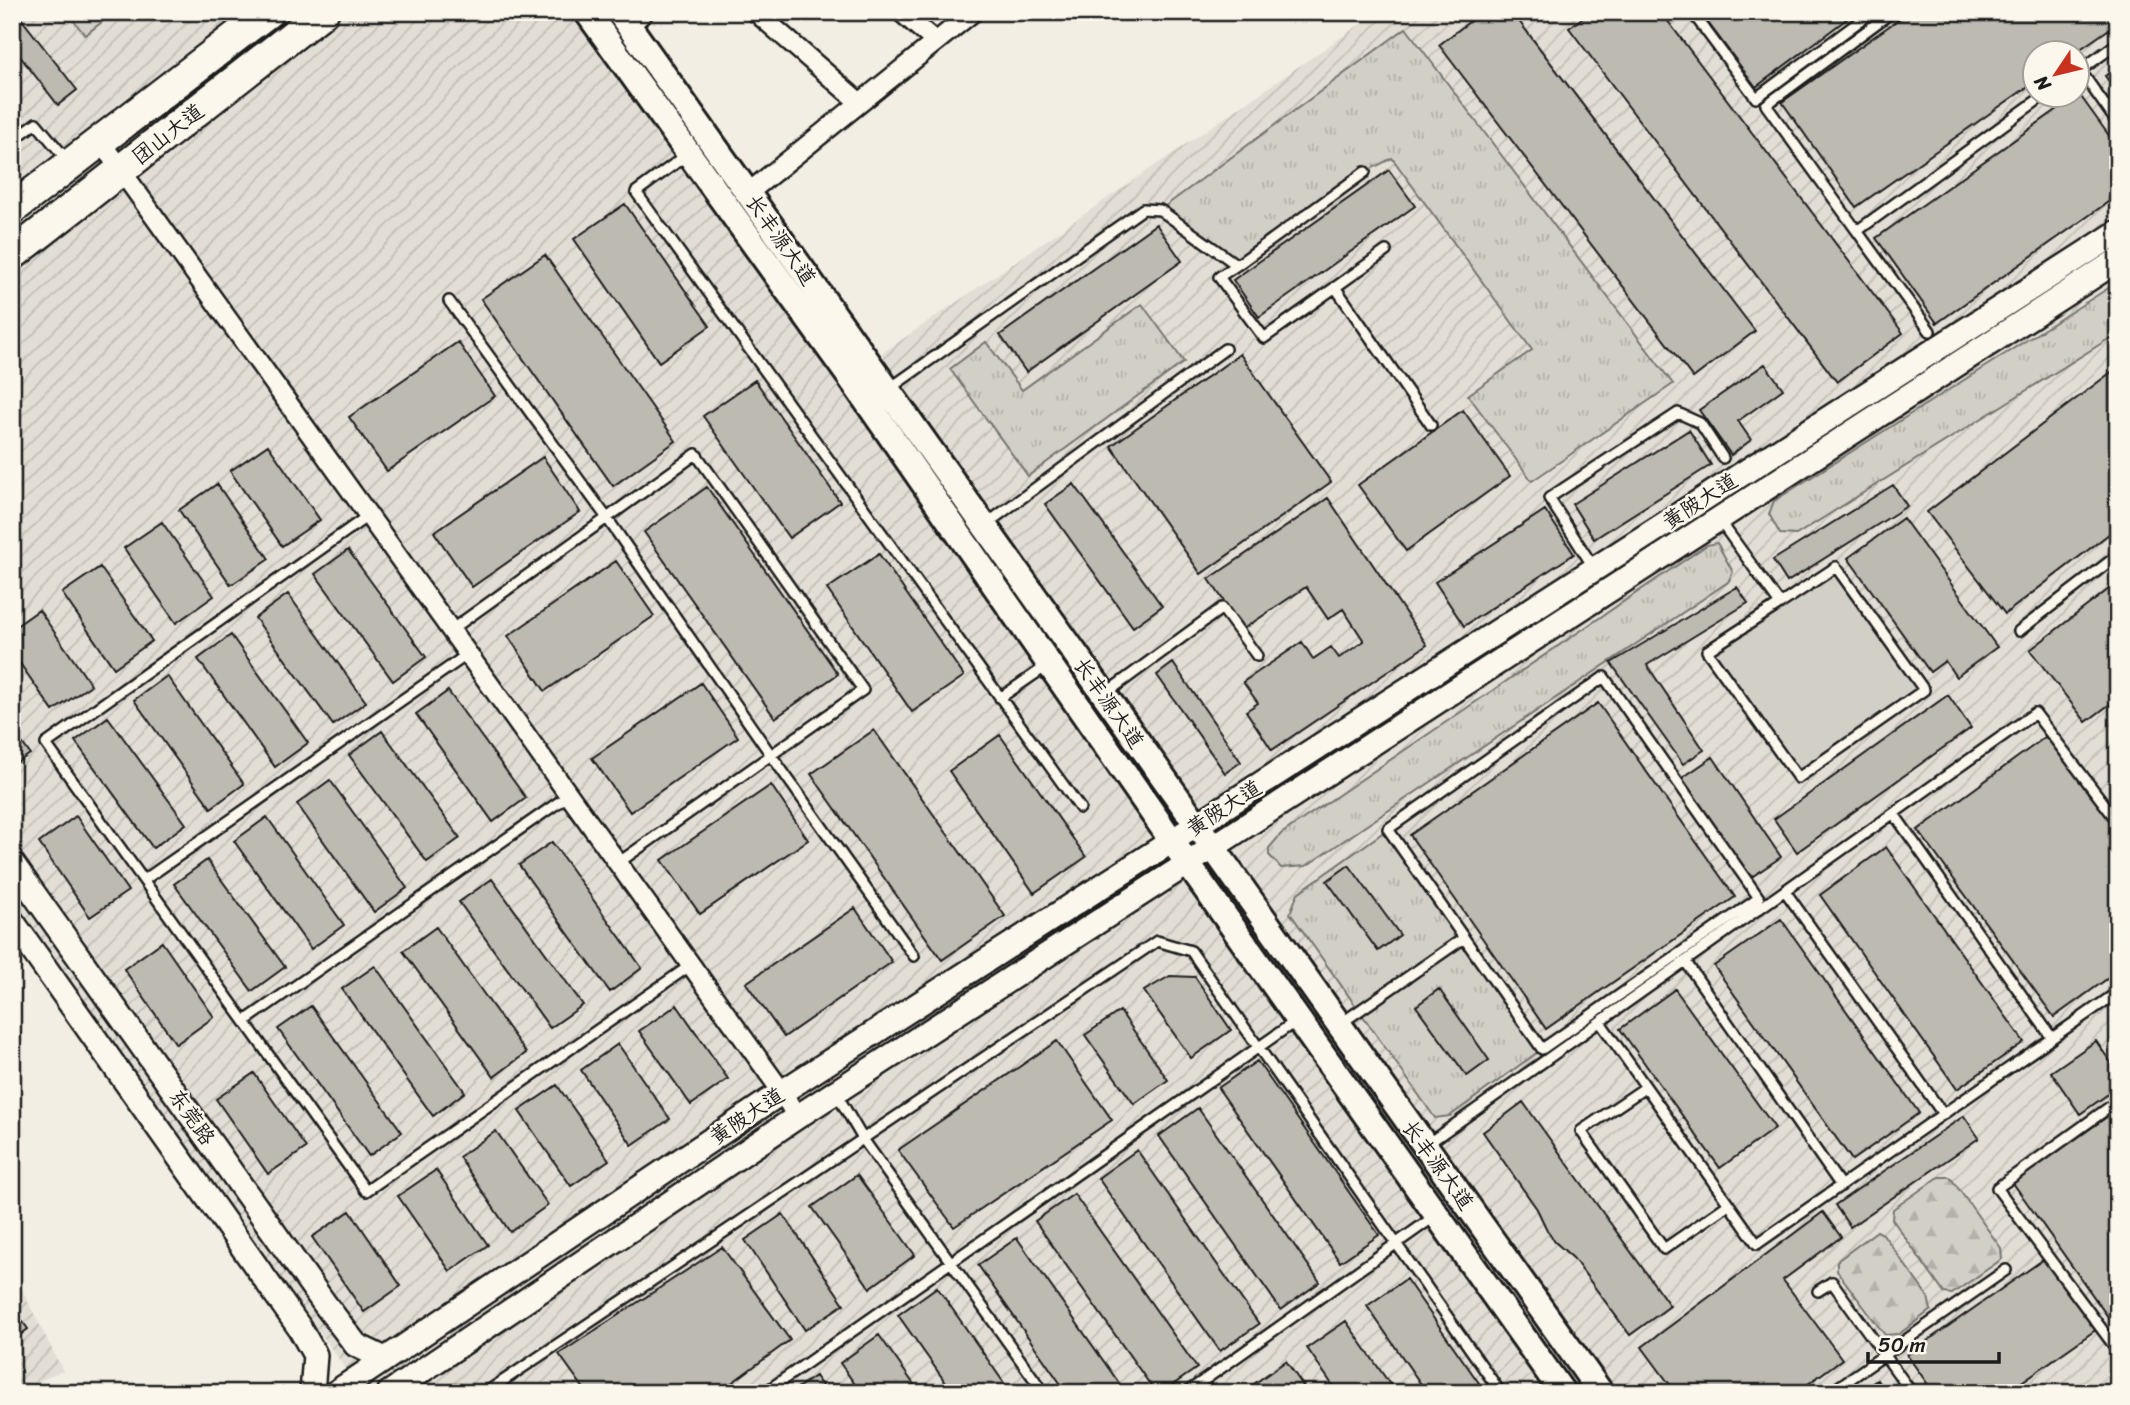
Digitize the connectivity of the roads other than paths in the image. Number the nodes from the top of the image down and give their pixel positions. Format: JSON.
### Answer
{"nodes":[{"id":1,"x":323,"y":12,"type":"edge"},
{"id":2,"x":587,"y":12,"type":"edge"},
{"id":3,"x":756,"y":12,"type":"edge"},
{"id":4,"x":901,"y":12,"type":"edge"},
{"id":5,"x":973,"y":12,"type":"edge"},
{"id":6,"x":1692,"y":12,"type":"edge"},
{"id":7,"x":1872,"y":12,"type":"edge"},
{"id":8,"x":1892,"y":12,"type":"edge"},
{"id":9,"x":257,"y":16,"type":"edge"},
{"id":10,"x":631,"y":17,"type":"edge"},
{"id":11,"x":936,"y":42,"type":"junction"},
{"id":12,"x":2118,"y":43,"type":"edge"},
{"id":13,"x":2092,"y":62,"type":"edge"},
{"id":14,"x":2092,"y":89,"type":"edge"},
{"id":15,"x":860,"y":103,"type":"junction"},
{"id":16,"x":2027,"y":108,"type":"edge"},
{"id":17,"x":2118,"y":124,"type":"edge"},
{"id":18,"x":12,"y":141,"type":"edge"},
{"id":19,"x":100,"y":141,"type":"junction"},
{"id":20,"x":688,"y":153,"type":"junction"},
{"id":21,"x":70,"y":164,"type":"junction"},
{"id":22,"x":122,"y":169,"type":"junction"},
{"id":23,"x":1365,"y":172,"type":"dead end"},
{"id":24,"x":748,"y":193,"type":"junction"},
{"id":25,"x":12,"y":209,"type":"edge"},
{"id":26,"x":1857,"y":231,"type":"junction"},
{"id":27,"x":2118,"y":232,"type":"edge"},
{"id":28,"x":1386,"y":251,"type":"dead end"},
{"id":29,"x":12,"y":255,"type":"edge"},
{"id":30,"x":2118,"y":260,"type":"edge"},
{"id":31,"x":1237,"y":265,"type":"junction"},
{"id":32,"x":1335,"y":287,"type":"junction"},
{"id":33,"x":449,"y":300,"type":"dead end"},
{"id":34,"x":1930,"y":331,"type":"dead end"},
{"id":35,"x":1225,"y":349,"type":"dead end"},
{"id":36,"x":888,"y":390,"type":"junction"},
{"id":37,"x":1431,"y":425,"type":"dead end"},
{"id":38,"x":1723,"y":458,"type":"dead end"},
{"id":39,"x":369,"y":515,"type":"junction"},
{"id":40,"x":607,"y":518,"type":"junction"},
{"id":41,"x":1719,"y":519,"type":"junction"},
{"id":42,"x":984,"y":526,"type":"junction"},
{"id":43,"x":2118,"y":555,"type":"edge"},
{"id":44,"x":1595,"y":569,"type":"junction"},
{"id":45,"x":1780,"y":604,"type":"junction"},
{"id":46,"x":451,"y":630,"type":"junction"},
{"id":47,"x":2019,"y":631,"type":"dead end"},
{"id":48,"x":468,"y":654,"type":"junction"},
{"id":49,"x":1257,"y":656,"type":"dead end"},
{"id":50,"x":1049,"y":664,"type":"junction"},
{"id":51,"x":1104,"y":695,"type":"junction"},
{"id":52,"x":1000,"y":698,"type":"junction"},
{"id":53,"x":771,"y":755,"type":"junction"},
{"id":54,"x":569,"y":795,"type":"junction"},
{"id":55,"x":1080,"y":808,"type":"dead end"},
{"id":56,"x":1894,"y":814,"type":"junction"},
{"id":57,"x":2118,"y":822,"type":"edge"},
{"id":58,"x":1196,"y":826,"type":"junction"},
{"id":59,"x":1173,"y":842,"type":"junction"},
{"id":60,"x":1212,"y":848,"type":"junction"},
{"id":61,"x":12,"y":863,"type":"edge"},
{"id":62,"x":618,"y":863,"type":"junction"},
{"id":63,"x":1188,"y":864,"type":"junction"},
{"id":64,"x":144,"y":880,"type":"junction"},
{"id":65,"x":1785,"y":891,"type":"junction"},
{"id":66,"x":12,"y":921,"type":"edge"},
{"id":67,"x":1464,"y":937,"type":"junction"},
{"id":68,"x":914,"y":956,"type":"dead end"},
{"id":69,"x":1685,"y":961,"type":"junction"},
{"id":70,"x":691,"y":965,"type":"junction"},
{"id":71,"x":2118,"y":992,"type":"edge"},
{"id":72,"x":1297,"y":1020,"type":"junction"},
{"id":73,"x":245,"y":1021,"type":"junction"},
{"id":74,"x":1600,"y":1022,"type":"junction"},
{"id":75,"x":1338,"y":1025,"type":"junction"},
{"id":76,"x":2052,"y":1038,"type":"junction"},
{"id":77,"x":1259,"y":1047,"type":"junction"},
{"id":78,"x":1646,"y":1087,"type":"junction"},
{"id":79,"x":782,"y":1092,"type":"junction"},
{"id":80,"x":836,"y":1093,"type":"junction"},
{"id":81,"x":2118,"y":1101,"type":"edge"},
{"id":82,"x":1943,"y":1114,"type":"junction"},
{"id":83,"x":797,"y":1117,"type":"junction"},
{"id":84,"x":863,"y":1139,"type":"junction"},
{"id":85,"x":1425,"y":1146,"type":"junction"},
{"id":86,"x":1841,"y":1185,"type":"junction"},
{"id":87,"x":1729,"y":1204,"type":"junction"},
{"id":88,"x":1437,"y":1215,"type":"junction"},
{"id":89,"x":1396,"y":1243,"type":"junction"},
{"id":90,"x":951,"y":1262,"type":"junction"},
{"id":91,"x":2006,"y":1270,"type":"dead end"},
{"id":92,"x":1818,"y":1292,"type":"dead end"},
{"id":93,"x":2118,"y":1351,"type":"edge"},
{"id":94,"x":1885,"y":1354,"type":"junction"},
{"id":95,"x":384,"y":1359,"type":"junction"},
{"id":96,"x":312,"y":1393,"type":"edge"},
{"id":97,"x":335,"y":1393,"type":"edge"},
{"id":98,"x":389,"y":1393,"type":"edge"},
{"id":99,"x":485,"y":1393,"type":"edge"},
{"id":100,"x":764,"y":1393,"type":"edge"},
{"id":101,"x":1044,"y":1393,"type":"edge"},
{"id":102,"x":1186,"y":1393,"type":"edge"},
{"id":103,"x":1501,"y":1393,"type":"edge"},
{"id":104,"x":1563,"y":1393,"type":"edge"},
{"id":105,"x":1601,"y":1393,"type":"edge"},
{"id":106,"x":1830,"y":1393,"type":"edge"},
{"id":107,"x":1912,"y":1393,"type":"edge"}],
"edges":[{"from":1,"to":22,"type":"highway","name":"团山大道"},
{"from":2,"to":20,"type":"main road","name":"长丰源大道"},
{"from":3,"to":15,"type":"street"},
{"from":4,"to":11,"type":"street"},
{"from":5,"to":11,"type":"street"},
{"from":6,"to":7,"type":"lane"},
{"from":8,"to":26,"type":"lane"},
{"from":9,"to":19,"type":"highway","name":"团山大道"},
{"from":10,"to":24,"type":"main road","name":"长丰源大道"},
{"from":11,"to":15,"type":"street"},
{"from":12,"to":13,"type":"lane"},
{"from":14,"to":17,"type":"lane"},
{"from":15,"to":24,"type":"street"},
{"from":16,"to":26,"type":"lane"},
{"from":18,"to":21,"type":"lane"},
{"from":19,"to":21,"type":"highway","name":"团山大道"},
{"from":19,"to":22,"type":"street"},
{"from":20,"to":50,"type":"main road","name":"长丰源大道"},
{"from":20,"to":52,"type":"lane"},
{"from":21,"to":25,"type":"highway","name":"团山大道"},
{"from":22,"to":29,"type":"highway","name":"团山大道"},
{"from":22,"to":39,"type":"street"},
{"from":23,"to":31,"type":"lane"},
{"from":24,"to":36,"type":"main road","name":"长丰源大道"},
{"from":26,"to":34,"type":"lane"},
{"from":27,"to":44,"type":"street","name":"黄陂大道"},
{"from":28,"to":32,"type":"lane"},
{"from":30,"to":41,"type":"street","name":"黄陂大道"},
{"from":31,"to":32,"type":"lane"},
{"from":31,"to":36,"type":"lane"},
{"from":32,"to":37,"type":"lane"},
{"from":33,"to":40,"type":"lane"},
{"from":35,"to":42,"type":"lane"},
{"from":36,"to":42,"type":"main road","name":"长丰源大道"},
{"from":38,"to":44,"type":"lane"},
{"from":39,"to":46,"type":"street"},
{"from":39,"to":64,"type":"lane"},
{"from":40,"to":46,"type":"lane"},
{"from":40,"to":53,"type":"lane"},
{"from":40,"to":53,"type":"lane"},
{"from":41,"to":45,"type":"lane"},
{"from":41,"to":60,"type":"street","name":"黄陂大道"},
{"from":42,"to":51,"type":"main road","name":"长丰源大道"},
{"from":43,"to":47,"type":"lane"},
{"from":44,"to":58,"type":"street","name":"黄陂大道"},
{"from":45,"to":45,"type":"lane"},
{"from":46,"to":48,"type":"street"},
{"from":48,"to":54,"type":"street"},
{"from":48,"to":64,"type":"lane"},
{"from":49,"to":51,"type":"lane"},
{"from":50,"to":52,"type":"lane"},
{"from":50,"to":59,"type":"main road","name":"长丰源大道"},
{"from":51,"to":58,"type":"main road","name":"长丰源大道"},
{"from":52,"to":55,"type":"lane"},
{"from":53,"to":62,"type":"lane"},
{"from":53,"to":68,"type":"lane"},
{"from":54,"to":62,"type":"street"},
{"from":54,"to":73,"type":"lane"},
{"from":56,"to":57,"type":"lane"},
{"from":56,"to":65,"type":"lane"},
{"from":56,"to":76,"type":"lane"},
{"from":58,"to":59,"type":"street","name":"黄陂大道"},
{"from":58,"to":60,"type":"main road","name":"长丰源大道"},
{"from":59,"to":63,"type":"main road","name":"长丰源大道"},
{"from":59,"to":79,"type":"street","name":"黄陂大道"},
{"from":60,"to":63,"type":"street","name":"黄陂大道"},
{"from":60,"to":75,"type":"main road","name":"长丰源大道"},
{"from":61,"to":95,"type":"street","name":"东莞路"},
{"from":62,"to":70,"type":"street"},
{"from":63,"to":72,"type":"main road","name":"长丰源大道"},
{"from":63,"to":80,"type":"street","name":"黄陂大道"},
{"from":64,"to":73,"type":"lane"},
{"from":65,"to":69,"type":"lane"},
{"from":65,"to":82,"type":"lane"},
{"from":66,"to":96,"type":"street","name":"东莞路"},
{"from":67,"to":67,"type":"lane"},
{"from":67,"to":75,"type":"lane"},
{"from":69,"to":74,"type":"lane"},
{"from":69,"to":86,"type":"lane"},
{"from":70,"to":73,"type":"lane"},
{"from":70,"to":79,"type":"street"},
{"from":71,"to":76,"type":"lane"},
{"from":72,"to":77,"type":"lane"},
{"from":72,"to":88,"type":"main road","name":"长丰源大道"},
{"from":74,"to":78,"type":"lane"},
{"from":74,"to":85,"type":"lane"},
{"from":75,"to":85,"type":"main road","name":"长丰源大道"},
{"from":76,"to":82,"type":"lane"},
{"from":77,"to":84,"type":"lane"},
{"from":77,"to":89,"type":"lane"},
{"from":77,"to":90,"type":"lane"},
{"from":78,"to":87,"type":"lane"},
{"from":78,"to":87,"type":"lane"},
{"from":79,"to":83,"type":"street"},
{"from":79,"to":95,"type":"street","name":"黄陂大道"},
{"from":80,"to":83,"type":"street","name":"黄陂大道"},
{"from":80,"to":84,"type":"lane"},
{"from":81,"to":93,"type":"lane"},
{"from":82,"to":86,"type":"lane"},
{"from":83,"to":98,"type":"street","name":"黄陂大道"},
{"from":84,"to":90,"type":"lane"},
{"from":84,"to":99,"type":"lane"},
{"from":85,"to":105,"type":"main road","name":"长丰源大道"},
{"from":86,"to":87,"type":"lane"},
{"from":88,"to":89,"type":"lane"},
{"from":88,"to":104,"type":"main road","name":"长丰源大道"},
{"from":89,"to":102,"type":"lane"},
{"from":89,"to":103,"type":"lane"},
{"from":90,"to":100,"type":"lane"},
{"from":90,"to":101,"type":"lane"},
{"from":91,"to":94,"type":"lane"},
{"from":92,"to":94,"type":"lane"},
{"from":94,"to":106,"type":"lane"},
{"from":94,"to":107,"type":"lane"},
{"from":95,"to":97,"type":"street","name":"黄陂大道"}]}
